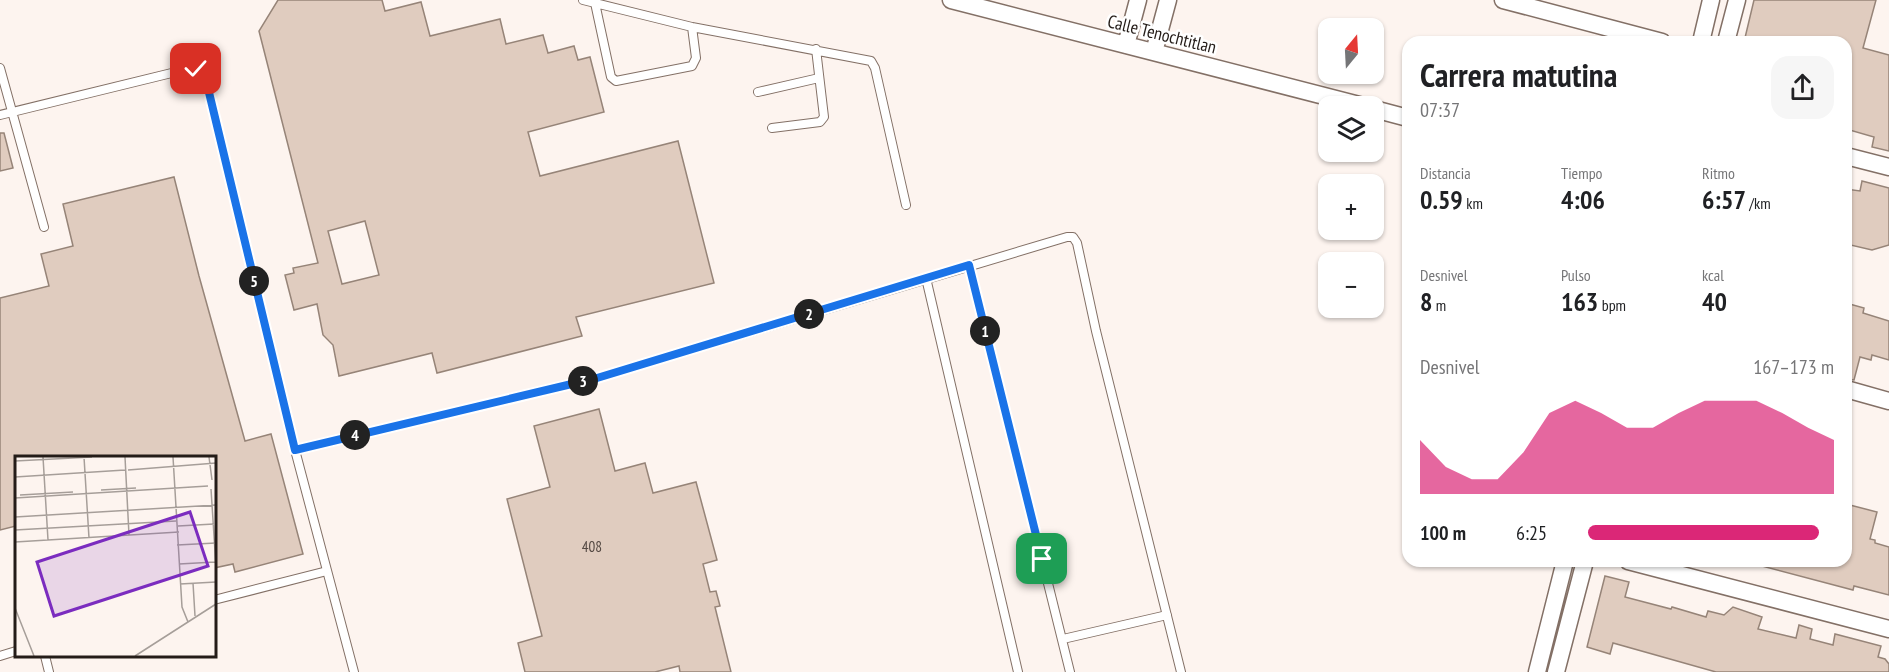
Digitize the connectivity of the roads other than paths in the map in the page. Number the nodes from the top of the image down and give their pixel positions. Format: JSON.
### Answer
{"nodes":[{"id":1,"x":584,"y":0,"type":"edge"},
{"id":2,"x":951,"y":0,"type":"edge"},
{"id":3,"x":1138,"y":0,"type":"edge"},
{"id":4,"x":1168,"y":0,"type":"edge"},
{"id":5,"x":1503,"y":0,"type":"edge"},
{"id":6,"x":1711,"y":0,"type":"edge"},
{"id":7,"x":1737,"y":0,"type":"edge"},
{"id":8,"x":595,"y":3,"type":"junction"},
{"id":9,"x":692,"y":27,"type":"junction"},
{"id":10,"x":1639,"y":36,"type":"edge"},
{"id":11,"x":1702,"y":36,"type":"edge"},
{"id":12,"x":1728,"y":36,"type":"edge"},
{"id":13,"x":1126,"y":45,"type":"junction"},
{"id":14,"x":816,"y":49,"type":"junction"},
{"id":15,"x":1154,"y":52,"type":"junction"},
{"id":16,"x":0,"y":68,"type":"edge"},
{"id":17,"x":819,"y":78,"type":"junction"},
{"id":18,"x":758,"y":92,"type":"dead end"},
{"id":19,"x":1324,"y":96,"type":"edge"},
{"id":20,"x":11,"y":112,"type":"junction"},
{"id":21,"x":1384,"y":112,"type":"edge"},
{"id":22,"x":0,"y":115,"type":"edge"},
{"id":23,"x":1402,"y":116,"type":"edge"},
{"id":24,"x":772,"y":128,"type":"dead end"},
{"id":25,"x":1852,"y":158,"type":"edge"},
{"id":26,"x":1889,"y":167,"type":"edge"},
{"id":27,"x":906,"y":205,"type":"dead end"},
{"id":28,"x":44,"y":227,"type":"dead end"},
{"id":29,"x":969,"y":265,"type":"junction"},
{"id":30,"x":926,"y":278,"type":"junction"},
{"id":31,"x":1852,"y":391,"type":"edge"},
{"id":32,"x":1889,"y":400,"type":"edge"},
{"id":33,"x":295,"y":450,"type":"junction"},
{"id":34,"x":1563,"y":567,"type":"edge"},
{"id":35,"x":1583,"y":567,"type":"edge"},
{"id":36,"x":1651,"y":567,"type":"edge"},
{"id":37,"x":327,"y":571,"type":"junction"},
{"id":38,"x":216,"y":599,"type":"edge"},
{"id":39,"x":1167,"y":615,"type":"junction"},
{"id":40,"x":1889,"y":629,"type":"edge"},
{"id":41,"x":1063,"y":639,"type":"junction"},
{"id":42,"x":15,"y":651,"type":"edge"},
{"id":43,"x":0,"y":656,"type":"edge"},
{"id":44,"x":45,"y":657,"type":"edge"},
{"id":45,"x":49,"y":672,"type":"edge"},
{"id":46,"x":354,"y":672,"type":"edge"},
{"id":47,"x":1018,"y":672,"type":"edge"},
{"id":48,"x":1070,"y":672,"type":"edge"},
{"id":49,"x":1181,"y":672,"type":"edge"},
{"id":50,"x":1537,"y":672,"type":"edge"},
{"id":51,"x":1556,"y":672,"type":"edge"}],
"edges":[{"from":1,"to":8,"type":"lane"},
{"from":2,"to":13,"type":"street","name":"Calle Tenochtitlan"},
{"from":3,"to":13,"type":"street"},
{"from":4,"to":15,"type":"street"},
{"from":5,"to":10,"type":"street"},
{"from":6,"to":11,"type":"street"},
{"from":7,"to":12,"type":"street"},
{"from":8,"to":9,"type":"lane"},
{"from":8,"to":9,"type":"lane"},
{"from":9,"to":14,"type":"lane"},
{"from":13,"to":15,"type":"street","name":"Calle Tenochtitlan"},
{"from":14,"to":17,"type":"lane"},
{"from":14,"to":27,"type":"lane"},
{"from":15,"to":19,"type":"street","name":"Calle Tenochtitlan"},
{"from":16,"to":20,"type":"lane"},
{"from":17,"to":18,"type":"lane"},
{"from":17,"to":24,"type":"lane"},
{"from":20,"to":22,"type":"lane"},
{"from":20,"to":28,"type":"lane"},
{"from":20,"to":33,"type":"lane"},
{"from":21,"to":23,"type":"street"},
{"from":25,"to":26,"type":"street"},
{"from":29,"to":30,"type":"lane"},
{"from":29,"to":39,"type":"lane"},
{"from":29,"to":41,"type":"lane"},
{"from":30,"to":33,"type":"lane"},
{"from":30,"to":47,"type":"lane"},
{"from":31,"to":32,"type":"street"},
{"from":33,"to":37,"type":"lane"},
{"from":34,"to":50,"type":"street"},
{"from":35,"to":51,"type":"street"},
{"from":36,"to":40,"type":"street"},
{"from":37,"to":38,"type":"lane"},
{"from":37,"to":46,"type":"lane"},
{"from":39,"to":41,"type":"lane"},
{"from":39,"to":49,"type":"lane"},
{"from":41,"to":48,"type":"lane"},
{"from":42,"to":43,"type":"lane"},
{"from":44,"to":45,"type":"lane"}]}
